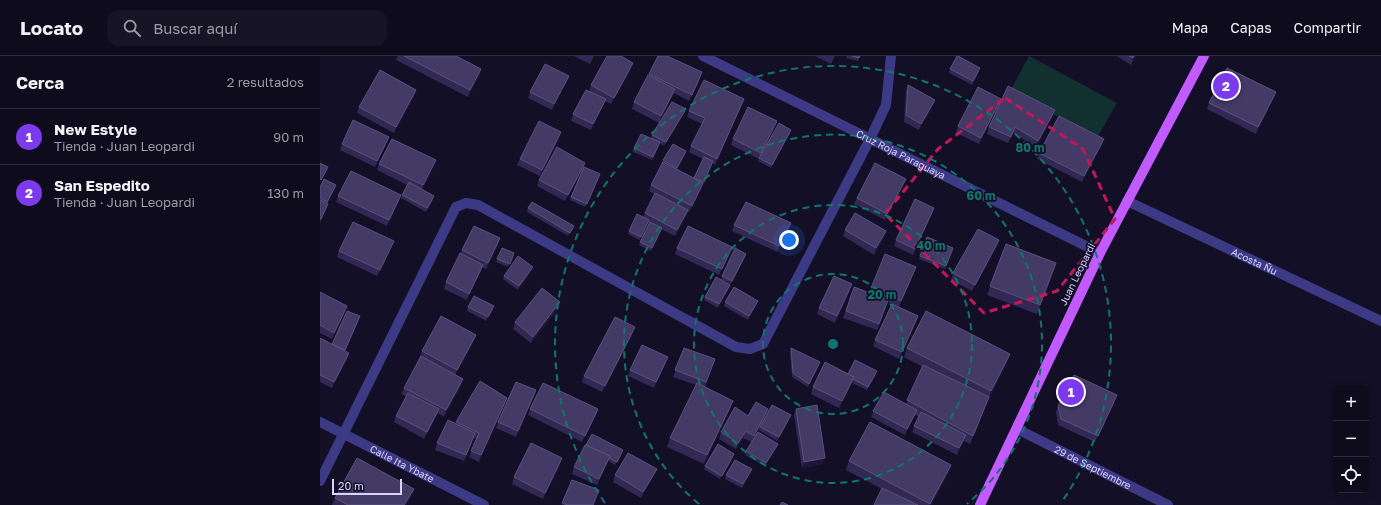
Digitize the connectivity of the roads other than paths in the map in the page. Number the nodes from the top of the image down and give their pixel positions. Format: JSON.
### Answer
{"nodes":[{"id":1,"x":702,"y":56,"type":"edge"},
{"id":2,"x":891,"y":56,"type":"edge"},
{"id":3,"x":1204,"y":56,"type":"edge"},
{"id":4,"x":870,"y":139,"type":"junction"},
{"id":5,"x":1127,"y":201,"type":"junction"},
{"id":6,"x":1100,"y":252,"type":"junction"},
{"id":7,"x":1381,"y":322,"type":"edge"},
{"id":8,"x":320,"y":422,"type":"edge"},
{"id":9,"x":1017,"y":429,"type":"junction"},
{"id":10,"x":345,"y":434,"type":"junction"},
{"id":11,"x":320,"y":481,"type":"edge"},
{"id":12,"x":484,"y":505,"type":"edge"},
{"id":13,"x":980,"y":505,"type":"edge"},
{"id":14,"x":1168,"y":505,"type":"edge"}],
"edges":[{"from":1,"to":4,"type":"street","name":"Cruz Roja Paraguaya"},
{"from":2,"to":4,"type":"street"},
{"from":3,"to":5,"type":"main road","name":"Juan Leopardi"},
{"from":4,"to":6,"type":"street","name":"Cruz Roja Paraguaya"},
{"from":4,"to":10,"type":"street"},
{"from":5,"to":6,"type":"main road","name":"Juan Leopardi"},
{"from":5,"to":7,"type":"street","name":"Acosta Ñu"},
{"from":6,"to":9,"type":"main road","name":"Juan Leopardi"},
{"from":8,"to":10,"type":"street","name":"Calle Ita Ybate"},
{"from":9,"to":13,"type":"main road","name":"Juan Leopardi"},
{"from":9,"to":14,"type":"street","name":"29 de Septiembre"},
{"from":10,"to":11,"type":"street"},
{"from":10,"to":12,"type":"street","name":"Calle Ita Ybate"}]}
